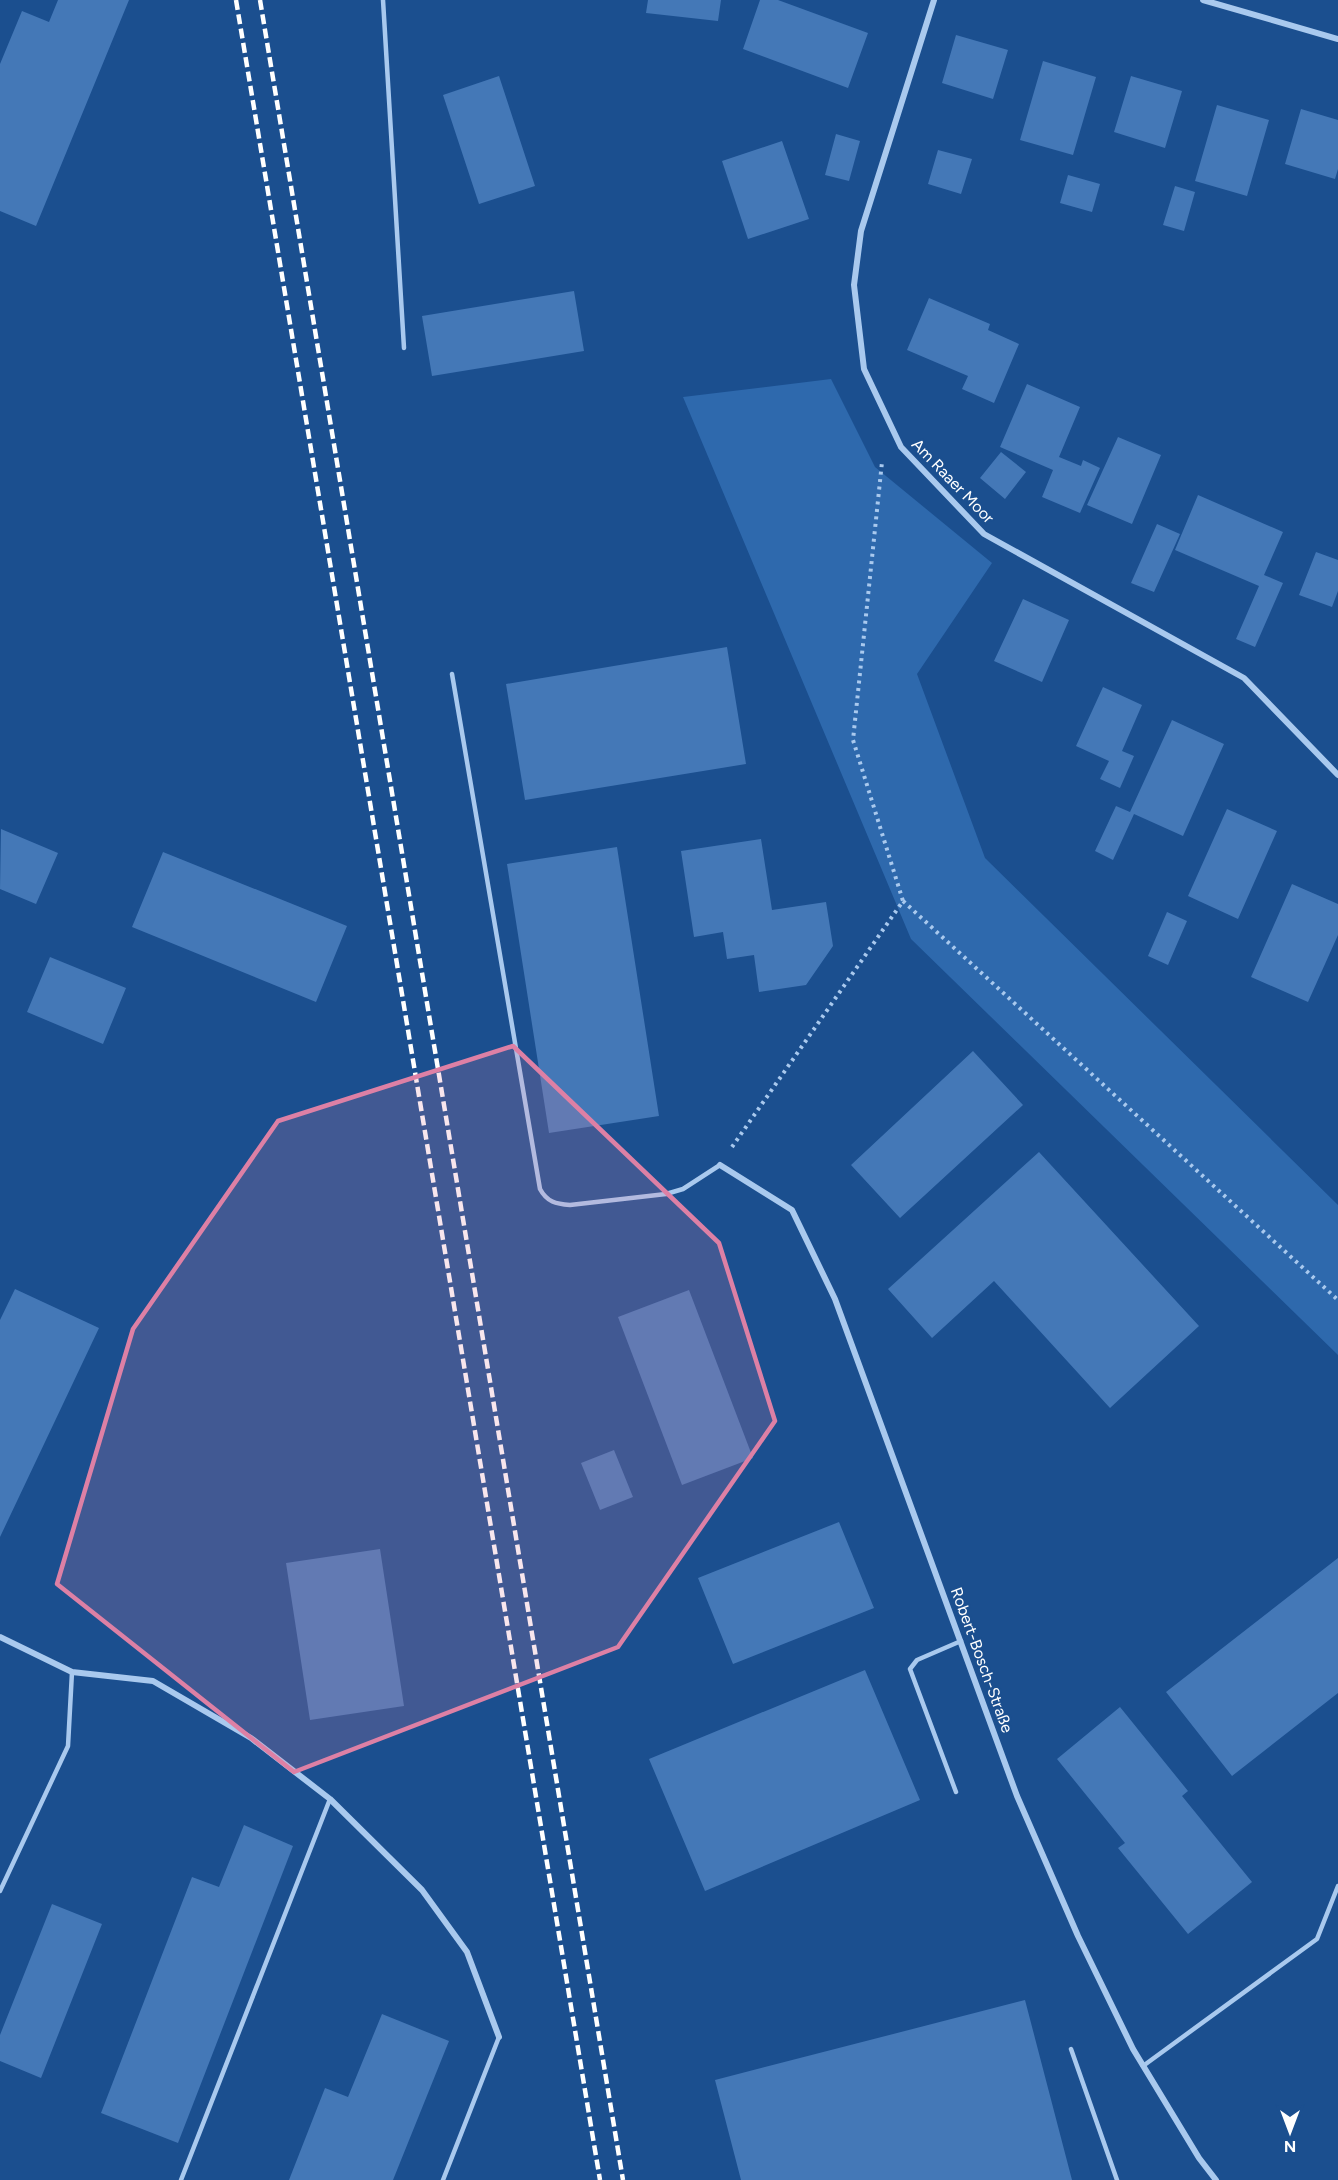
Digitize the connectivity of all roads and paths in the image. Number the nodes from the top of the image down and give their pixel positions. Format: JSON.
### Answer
{"nodes":[{"id":1,"x":383,"y":0,"type":"edge"},
{"id":2,"x":934,"y":0,"type":"edge"},
{"id":3,"x":1203,"y":0,"type":"edge"},
{"id":4,"x":1338,"y":39,"type":"edge"},
{"id":5,"x":404,"y":348,"type":"dead end"},
{"id":6,"x":901,"y":447,"type":"junction"},
{"id":7,"x":452,"y":674,"type":"dead end"},
{"id":8,"x":1338,"y":775,"type":"edge"},
{"id":9,"x":903,"y":901,"type":"junction"},
{"id":10,"x":720,"y":1165,"type":"junction"},
{"id":11,"x":1338,"y":1300,"type":"edge"},
{"id":12,"x":0,"y":1637,"type":"edge"},
{"id":13,"x":961,"y":1641,"type":"junction"},
{"id":14,"x":72,"y":1672,"type":"junction"},
{"id":15,"x":956,"y":1792,"type":"dead end"},
{"id":16,"x":330,"y":1799,"type":"junction"},
{"id":17,"x":1338,"y":1886,"type":"edge"},
{"id":18,"x":0,"y":1891,"type":"edge"},
{"id":19,"x":499,"y":2037,"type":"joint"},
{"id":20,"x":1071,"y":2049,"type":"dead end"},
{"id":21,"x":1143,"y":2066,"type":"junction"},
{"id":22,"x":181,"y":2180,"type":"edge"},
{"id":23,"x":443,"y":2180,"type":"edge"},
{"id":24,"x":1117,"y":2180,"type":"edge"},
{"id":25,"x":1216,"y":2180,"type":"edge"}],
"edges":[{"from":1,"to":5,"type":"lane"},
{"from":2,"to":6,"type":"street","name":"Am Raaer Moor"},
{"from":3,"to":4,"type":"street"},
{"from":6,"to":8,"type":"street","name":"Am Raaer Moor"},
{"from":6,"to":9,"type":"path"},
{"from":7,"to":10,"type":"lane"},
{"from":9,"to":10,"type":"path"},
{"from":9,"to":11,"type":"path"},
{"from":10,"to":13,"type":"street","name":"Robert-Bosch-Straße"},
{"from":12,"to":14,"type":"street"},
{"from":13,"to":15,"type":"lane"},
{"from":13,"to":21,"type":"street","name":"Robert-Bosch-Straße"},
{"from":14,"to":16,"type":"street"},
{"from":14,"to":18,"type":"lane"},
{"from":16,"to":19,"type":"street"},
{"from":16,"to":22,"type":"lane"},
{"from":17,"to":21,"type":"lane"},
{"from":19,"to":23,"type":"lane"},
{"from":20,"to":24,"type":"lane"},
{"from":21,"to":25,"type":"street","name":"Robert-Bosch-Straße"}]}
